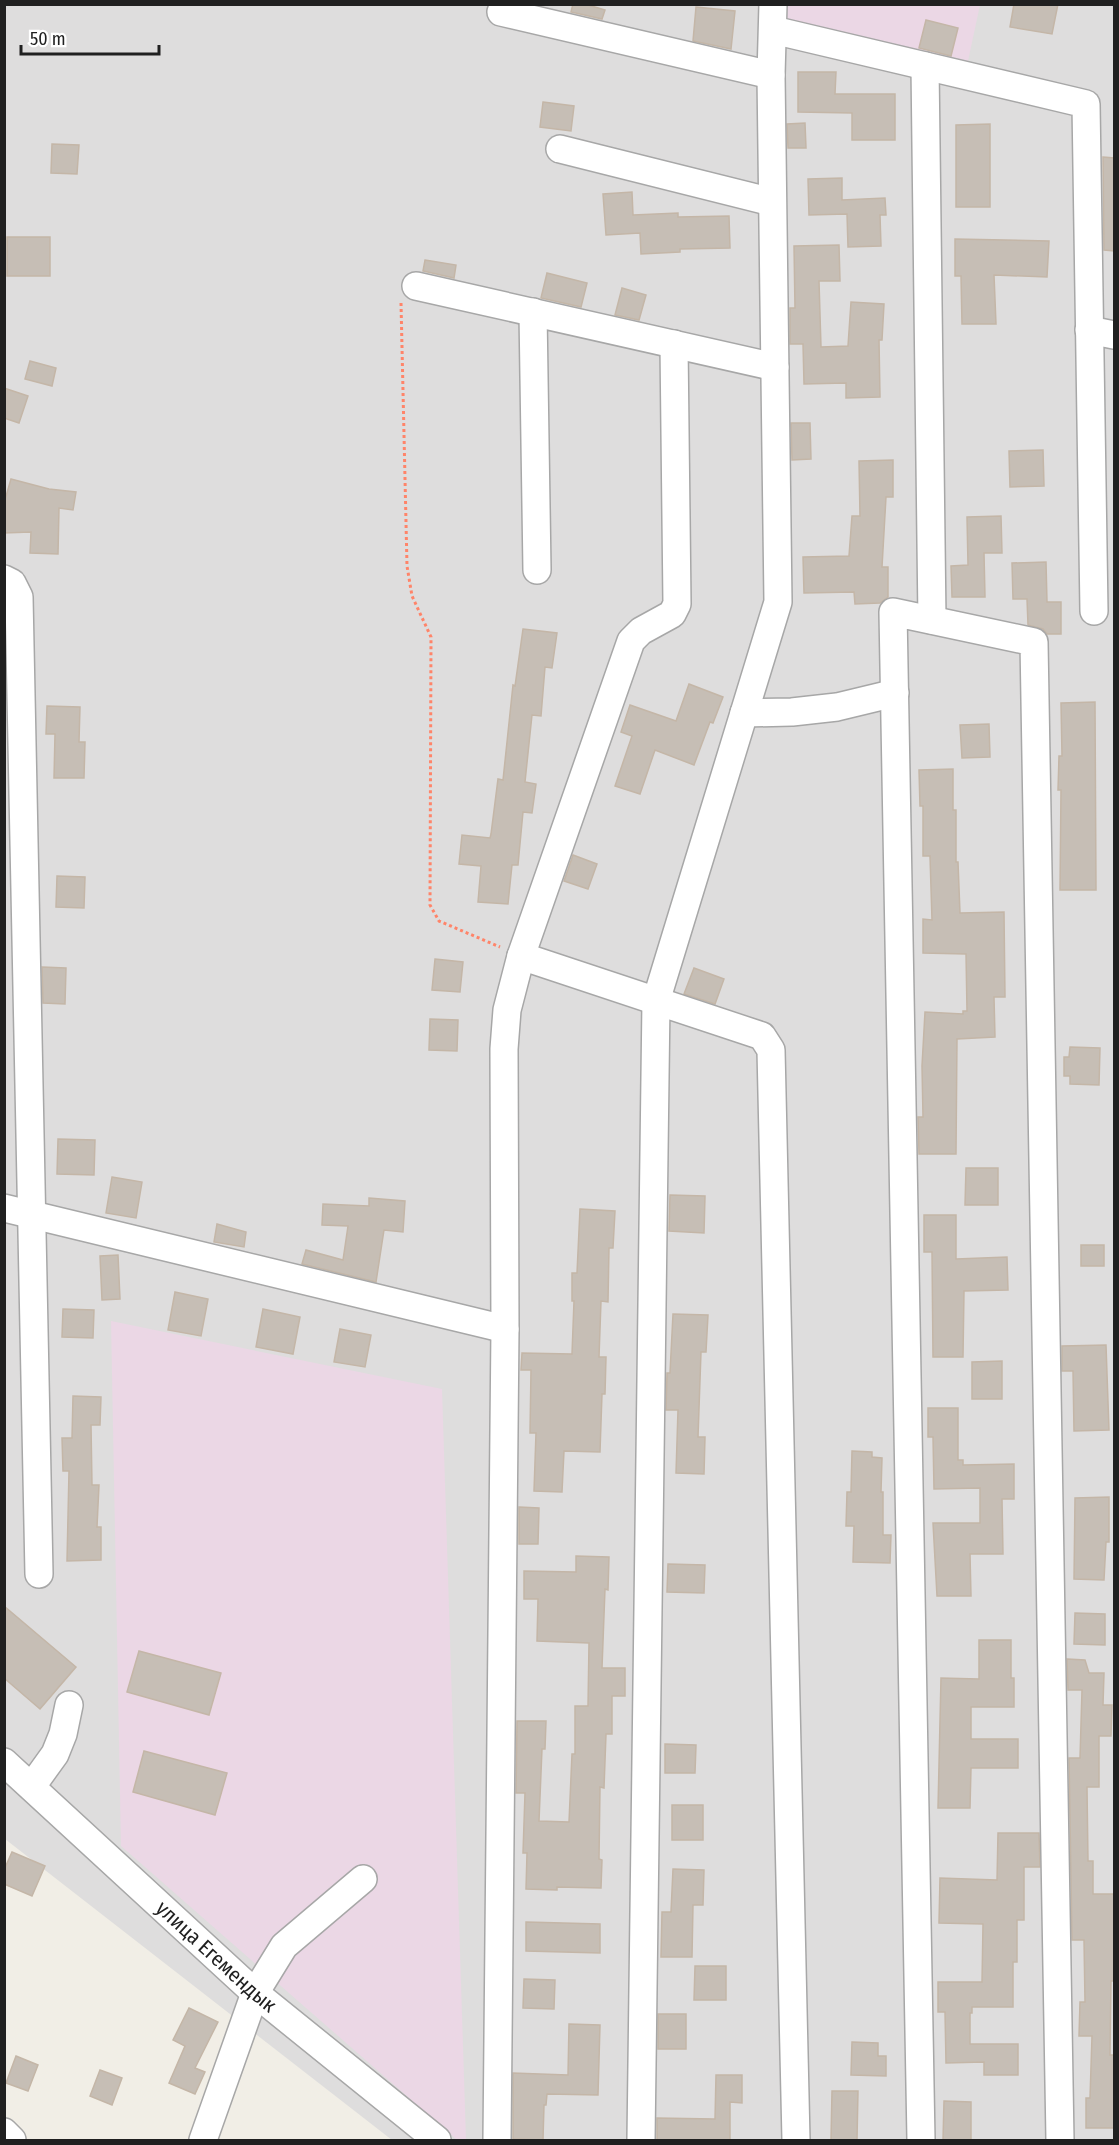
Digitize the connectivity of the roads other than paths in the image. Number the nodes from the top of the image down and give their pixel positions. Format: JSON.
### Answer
{"nodes":[{"id":1,"x":501,"y":12,"type":"dead end"},
{"id":2,"x":773,"y":17,"type":"edge"},
{"id":3,"x":925,"y":66,"type":"junction"},
{"id":4,"x":771,"y":75,"type":"junction"},
{"id":5,"x":560,"y":149,"type":"dead end"},
{"id":6,"x":772,"y":202,"type":"junction"},
{"id":7,"x":416,"y":286,"type":"road end"},
{"id":8,"x":533,"y":312,"type":"junction"},
{"id":9,"x":1102,"y":333,"type":"edge"},
{"id":10,"x":674,"y":344,"type":"junction"},
{"id":11,"x":775,"y":367,"type":"junction"},
{"id":12,"x":537,"y":570,"type":"dead end"},
{"id":13,"x":4,"y":579,"type":"edge"},
{"id":14,"x":1094,"y":611,"type":"dead end"},
{"id":15,"x":932,"y":620,"type":"junction"},
{"id":16,"x":895,"y":693,"type":"junction"},
{"id":17,"x":744,"y":713,"type":"junction"},
{"id":18,"x":521,"y":956,"type":"junction"},
{"id":19,"x":656,"y":1001,"type":"junction"},
{"id":20,"x":4,"y":1208,"type":"edge"},
{"id":21,"x":32,"y":1215,"type":"junction"},
{"id":22,"x":505,"y":1329,"type":"junction"},
{"id":23,"x":39,"y":1574,"type":"dead end"},
{"id":24,"x":69,"y":1705,"type":"dead end"},
{"id":25,"x":4,"y":1762,"type":"edge"},
{"id":26,"x":32,"y":1786,"type":"junction"},
{"id":27,"x":363,"y":1879,"type":"dead end"},
{"id":28,"x":255,"y":1993,"type":"junction"},
{"id":29,"x":4,"y":2132,"type":"edge"},
{"id":30,"x":12,"y":2140,"type":"edge"},
{"id":31,"x":202,"y":2140,"type":"edge"},
{"id":32,"x":436,"y":2140,"type":"edge"},
{"id":33,"x":497,"y":2140,"type":"edge"},
{"id":34,"x":641,"y":2140,"type":"edge"},
{"id":35,"x":796,"y":2140,"type":"edge"},
{"id":36,"x":921,"y":2140,"type":"edge"},
{"id":37,"x":1060,"y":2140,"type":"edge"}],
"edges":[{"from":1,"to":4,"type":"street"},
{"from":2,"to":3,"type":"street"},
{"from":2,"to":4,"type":"street"},
{"from":3,"to":9,"type":"street"},
{"from":3,"to":15,"type":"street"},
{"from":4,"to":6,"type":"street"},
{"from":5,"to":6,"type":"street"},
{"from":6,"to":11,"type":"street"},
{"from":7,"to":8,"type":"street"},
{"from":8,"to":10,"type":"street"},
{"from":8,"to":12,"type":"street"},
{"from":9,"to":14,"type":"street"},
{"from":10,"to":11,"type":"street"},
{"from":10,"to":18,"type":"street"},
{"from":11,"to":17,"type":"street"},
{"from":13,"to":21,"type":"street"},
{"from":15,"to":16,"type":"street"},
{"from":15,"to":37,"type":"street"},
{"from":16,"to":17,"type":"street"},
{"from":16,"to":36,"type":"street"},
{"from":17,"to":19,"type":"street"},
{"from":18,"to":19,"type":"street"},
{"from":18,"to":22,"type":"street"},
{"from":19,"to":34,"type":"street"},
{"from":19,"to":35,"type":"street"},
{"from":20,"to":21,"type":"street"},
{"from":21,"to":22,"type":"street"},
{"from":21,"to":23,"type":"street"},
{"from":22,"to":33,"type":"street"},
{"from":24,"to":26,"type":"street"},
{"from":25,"to":26,"type":"street","name":"улица Егемендык"},
{"from":26,"to":28,"type":"street","name":"улица Егемендык"},
{"from":27,"to":28,"type":"street"},
{"from":28,"to":31,"type":"street"},
{"from":28,"to":32,"type":"street","name":"улица Егемендык"},
{"from":29,"to":30,"type":"street"}]}
